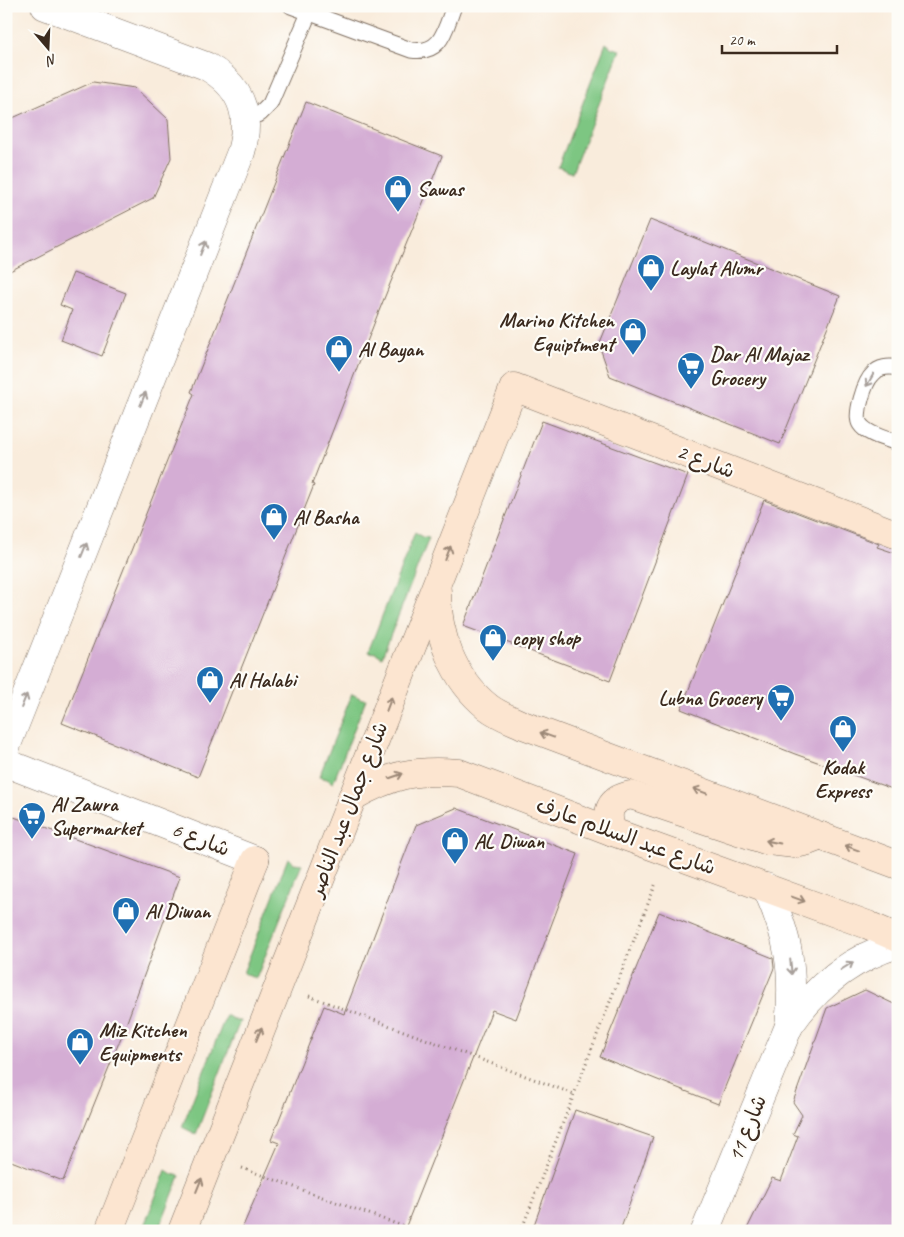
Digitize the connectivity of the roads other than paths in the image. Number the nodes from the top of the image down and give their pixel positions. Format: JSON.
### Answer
{"nodes":[{"id":1,"x":46,"y":6,"type":"edge"},
{"id":2,"x":291,"y":6,"type":"edge"},
{"id":3,"x":454,"y":6,"type":"edge"},
{"id":4,"x":309,"y":12,"type":"junction"},
{"id":5,"x":246,"y":118,"type":"junction"},
{"id":6,"x":898,"y":368,"type":"edge"},
{"id":7,"x":514,"y":387,"type":"joint"},
{"id":8,"x":898,"y":443,"type":"edge"},
{"id":9,"x":898,"y":535,"type":"edge"},
{"id":10,"x":436,"y":584,"type":"junction"},
{"id":11,"x":6,"y":747,"type":"edge"},
{"id":12,"x":6,"y":763,"type":"edge"},
{"id":13,"x":352,"y":798,"type":"junction"},
{"id":14,"x":613,"y":832,"type":"junction"},
{"id":15,"x":820,"y":836,"type":"junction"},
{"id":16,"x":898,"y":865,"type":"edge"},
{"id":17,"x":766,"y":887,"type":"junction"},
{"id":18,"x":898,"y":938,"type":"edge"},
{"id":19,"x":898,"y":944,"type":"edge"},
{"id":20,"x":789,"y":1026,"type":"junction"},
{"id":21,"x":109,"y":1231,"type":"edge"},
{"id":22,"x":182,"y":1231,"type":"edge"},
{"id":23,"x":705,"y":1231,"type":"edge"}],
"edges":[{"from":1,"to":5,"type":"street"},
{"from":2,"to":4,"type":"lane"},
{"from":3,"to":4,"type":"lane"},
{"from":4,"to":5,"type":"lane"},
{"from":11,"to":5,"type":"street","one_way":true},
{"from":6,"to":8,"type":"lane","one_way":true},
{"from":7,"to":9,"type":"street","name":"شارع 2"},
{"from":10,"to":7,"type":"street","name":"شارع جمال عبد الناصر","one_way":true},
{"from":13,"to":10,"type":"street","name":"شارع جمال عبد الناصر","one_way":true},
{"from":15,"to":10,"type":"street","one_way":true},
{"from":12,"to":21,"type":"street","name":"شارع 6"},
{"from":13,"to":14,"type":"street","name":"شارع عبد السلام عارف","one_way":true},
{"from":22,"to":13,"type":"street","name":"شارع جمال عبد الناصر","one_way":true},
{"from":15,"to":14,"type":"street","one_way":true},
{"from":14,"to":17,"type":"street","name":"شارع عبد السلام عارف"},
{"from":16,"to":15,"type":"street","one_way":true},
{"from":17,"to":18,"type":"street","name":"شارع عبد السلام عارف","one_way":true},
{"from":17,"to":20,"type":"street","name":"شارع 11","one_way":true},
{"from":20,"to":19,"type":"street","name":"شارع 11","one_way":true},
{"from":20,"to":23,"type":"street","name":"شارع 11"}]}
